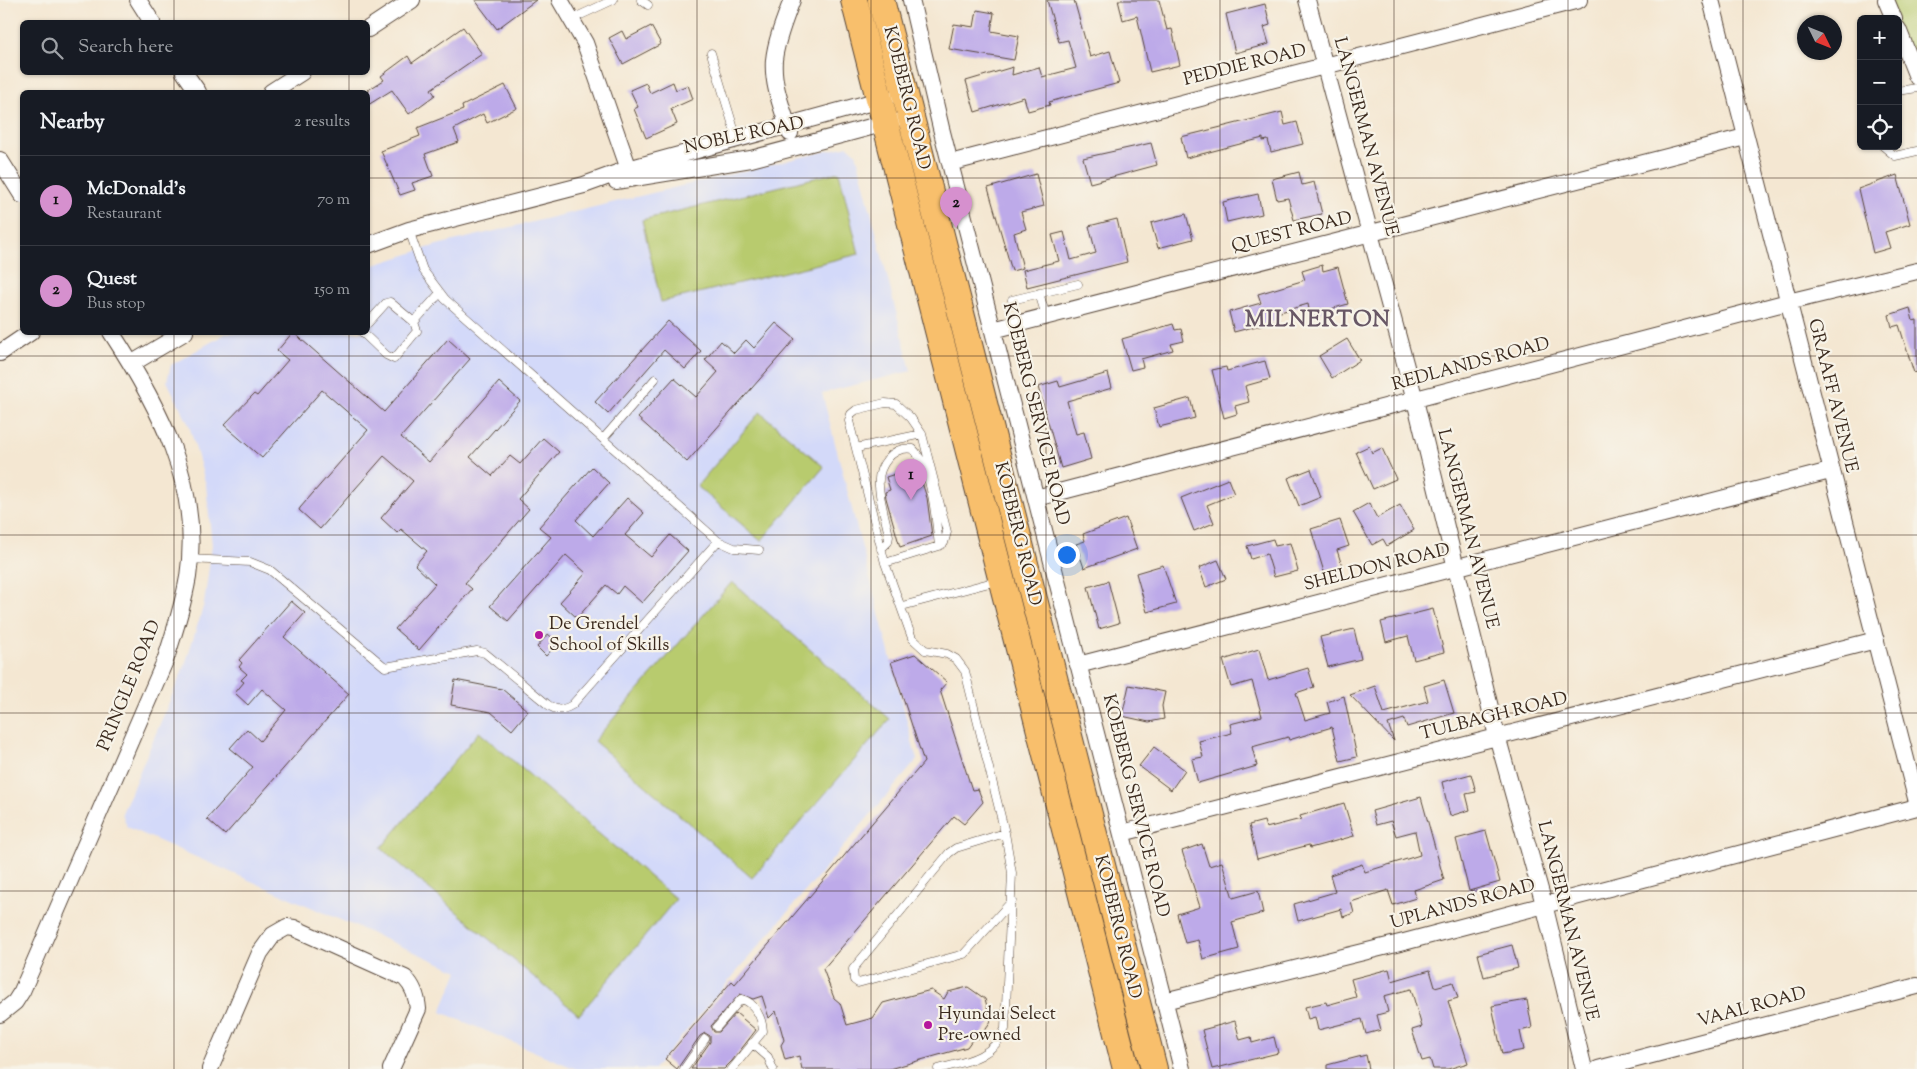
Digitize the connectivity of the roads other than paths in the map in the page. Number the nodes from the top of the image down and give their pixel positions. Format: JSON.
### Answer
{"nodes":[{"id":1,"x":138,"y":0,"type":"edge"},
{"id":2,"x":412,"y":0,"type":"edge"},
{"id":3,"x":560,"y":0,"type":"edge"},
{"id":4,"x":613,"y":0,"type":"edge"},
{"id":5,"x":640,"y":0,"type":"edge"},
{"id":6,"x":792,"y":0,"type":"edge"},
{"id":7,"x":854,"y":0,"type":"edge"},
{"id":8,"x":881,"y":0,"type":"edge"},
{"id":9,"x":911,"y":0,"type":"edge"},
{"id":10,"x":1307,"y":0,"type":"edge"},
{"id":11,"x":1579,"y":0,"type":"edge"},
{"id":12,"x":1711,"y":0,"type":"edge"},
{"id":13,"x":1886,"y":0,"type":"edge"},
{"id":14,"x":648,"y":5,"type":"dead end"},
{"id":15,"x":1892,"y":15,"type":"edge"},
{"id":16,"x":572,"y":19,"type":"junction"},
{"id":17,"x":151,"y":20,"type":"edge"},
{"id":18,"x":370,"y":28,"type":"edge"},
{"id":19,"x":1902,"y":36,"type":"edge"},
{"id":20,"x":711,"y":53,"type":"dead end"},
{"id":21,"x":1913,"y":55,"type":"edge"},
{"id":22,"x":1324,"y":66,"type":"junction"},
{"id":23,"x":186,"y":75,"type":"edge"},
{"id":24,"x":297,"y":75,"type":"edge"},
{"id":25,"x":1917,"y":77,"type":"edge"},
{"id":26,"x":1917,"y":88,"type":"edge"},
{"id":27,"x":197,"y":90,"type":"edge"},
{"id":28,"x":274,"y":90,"type":"edge"},
{"id":29,"x":1902,"y":90,"type":"edge"},
{"id":30,"x":908,"y":105,"type":"junction"},
{"id":31,"x":882,"y":111,"type":"junction"},
{"id":32,"x":788,"y":124,"type":"junction"},
{"id":33,"x":1745,"y":137,"type":"junction"},
{"id":34,"x":737,"y":138,"type":"junction"},
{"id":35,"x":794,"y":147,"type":"junction"},
{"id":36,"x":1888,"y":150,"type":"edge"},
{"id":37,"x":1917,"y":151,"type":"edge"},
{"id":38,"x":0,"y":160,"type":"edge"},
{"id":39,"x":950,"y":163,"type":"junction"},
{"id":40,"x":630,"y":174,"type":"junction"},
{"id":41,"x":20,"y":192,"type":"edge"},
{"id":42,"x":409,"y":230,"type":"junction"},
{"id":43,"x":1371,"y":233,"type":"junction"},
{"id":44,"x":370,"y":244,"type":"edge"},
{"id":45,"x":1917,"y":271,"type":"edge"},
{"id":46,"x":1078,"y":284,"type":"dead end"},
{"id":47,"x":440,"y":293,"type":"junction"},
{"id":48,"x":1039,"y":293,"type":"junction"},
{"id":49,"x":1012,"y":300,"type":"dead end"},
{"id":50,"x":1788,"y":302,"type":"junction"},
{"id":51,"x":1046,"y":316,"type":"junction"},
{"id":52,"x":370,"y":321,"type":"edge"},
{"id":53,"x":414,"y":322,"type":"junction"},
{"id":54,"x":993,"y":330,"type":"junction"},
{"id":55,"x":27,"y":335,"type":"edge"},
{"id":56,"x":113,"y":335,"type":"edge"},
{"id":57,"x":180,"y":335,"type":"edge"},
{"id":58,"x":365,"y":335,"type":"edge"},
{"id":59,"x":0,"y":353,"type":"edge"},
{"id":60,"x":131,"y":364,"type":"junction"},
{"id":61,"x":655,"y":379,"type":"dead end"},
{"id":62,"x":1415,"y":400,"type":"junction"},
{"id":63,"x":922,"y":434,"type":"junction"},
{"id":64,"x":603,"y":439,"type":"junction"},
{"id":65,"x":856,"y":448,"type":"junction"},
{"id":66,"x":1830,"y":471,"type":"junction"},
{"id":67,"x":1036,"y":498,"type":"junction"},
{"id":68,"x":718,"y":541,"type":"junction"},
{"id":69,"x":939,"y":546,"type":"junction"},
{"id":70,"x":881,"y":549,"type":"junction"},
{"id":71,"x":759,"y":550,"type":"dead end"},
{"id":72,"x":189,"y":559,"type":"junction"},
{"id":73,"x":884,"y":563,"type":"junction"},
{"id":74,"x":1455,"y":568,"type":"junction"},
{"id":75,"x":1014,"y":576,"type":"junction"},
{"id":76,"x":902,"y":606,"type":"junction"},
{"id":77,"x":1876,"y":640,"type":"junction"},
{"id":78,"x":1078,"y":665,"type":"junction"},
{"id":79,"x":1497,"y":736,"type":"junction"},
{"id":80,"x":1917,"y":802,"type":"edge"},
{"id":81,"x":1917,"y":807,"type":"edge"},
{"id":82,"x":1005,"y":833,"type":"junction"},
{"id":83,"x":1122,"y":833,"type":"junction"},
{"id":84,"x":1012,"y":901,"type":"junction"},
{"id":85,"x":1544,"y":904,"type":"junction"},
{"id":86,"x":1917,"y":986,"type":"edge"},
{"id":87,"x":1164,"y":1001,"type":"junction"},
{"id":88,"x":0,"y":1014,"type":"edge"},
{"id":89,"x":718,"y":1027,"type":"dead end"},
{"id":90,"x":705,"y":1039,"type":"dead end"},
{"id":91,"x":752,"y":1043,"type":"junction"},
{"id":92,"x":210,"y":1069,"type":"edge"},
{"id":93,"x":391,"y":1069,"type":"edge"},
{"id":94,"x":684,"y":1069,"type":"edge"},
{"id":95,"x":732,"y":1069,"type":"edge"},
{"id":96,"x":773,"y":1069,"type":"edge"},
{"id":97,"x":938,"y":1069,"type":"edge"},
{"id":98,"x":1126,"y":1069,"type":"edge"},
{"id":99,"x":1154,"y":1069,"type":"edge"},
{"id":100,"x":1182,"y":1069,"type":"edge"},
{"id":101,"x":1584,"y":1069,"type":"edge"},
{"id":102,"x":1598,"y":1069,"type":"edge"}],
"edges":[{"from":1,"to":17,"type":"street"},
{"from":2,"to":18,"type":"street"},
{"from":3,"to":16,"type":"street"},
{"from":4,"to":16,"type":"lane"},
{"from":5,"to":14,"type":"lane"},
{"from":6,"to":32,"type":"street"},
{"from":7,"to":31,"type":"main road","name":"KOEBERG ROAD"},
{"from":8,"to":30,"type":"main road","name":"KOEBERG ROAD"},
{"from":9,"to":39,"type":"street","name":"KOEBERG SERVICE ROAD"},
{"from":10,"to":22,"type":"street","name":"LANGERMAN AVENUE"},
{"from":11,"to":22,"type":"street","name":"PEDDIE ROAD"},
{"from":12,"to":33,"type":"street","name":"GRAAFF AVENUE"},
{"from":13,"to":15,"type":"street"},
{"from":16,"to":40,"type":"street"},
{"from":19,"to":21,"type":"street"},
{"from":20,"to":34,"type":"lane"},
{"from":21,"to":25,"type":"street"},
{"from":22,"to":39,"type":"street","name":"PEDDIE ROAD"},
{"from":22,"to":43,"type":"street","name":"LANGERMAN AVENUE"},
{"from":23,"to":27,"type":"street"},
{"from":24,"to":28,"type":"street"},
{"from":26,"to":29,"type":"lane"},
{"from":30,"to":31,"type":"street","name":"NOBLE ROAD"},
{"from":30,"to":31,"type":"street","name":"NOBLE ROAD"},
{"from":30,"to":75,"type":"main road","name":"KOEBERG ROAD"},
{"from":31,"to":32,"type":"street","name":"NOBLE ROAD"},
{"from":31,"to":35,"type":"street","name":"NOBLE ROAD"},
{"from":31,"to":75,"type":"main road","name":"KOEBERG ROAD"},
{"from":32,"to":34,"type":"street","name":"NOBLE ROAD"},
{"from":32,"to":35,"type":"street"},
{"from":33,"to":43,"type":"street","name":"QUEST ROAD"},
{"from":33,"to":50,"type":"street","name":"GRAAFF AVENUE"},
{"from":34,"to":40,"type":"street","name":"NOBLE ROAD"},
{"from":35,"to":40,"type":"street","name":"NOBLE ROAD"},
{"from":36,"to":37,"type":"lane"},
{"from":38,"to":41,"type":"street"},
{"from":39,"to":54,"type":"street","name":"KOEBERG SERVICE ROAD"},
{"from":40,"to":42,"type":"street","name":"NOBLE ROAD"},
{"from":42,"to":44,"type":"street","name":"NOBLE ROAD"},
{"from":42,"to":47,"type":"lane"},
{"from":43,"to":51,"type":"street","name":"QUEST ROAD"},
{"from":43,"to":62,"type":"street","name":"LANGERMAN AVENUE"},
{"from":45,"to":50,"type":"street","name":"REDLANDS ROAD"},
{"from":46,"to":48,"type":"lane"},
{"from":47,"to":53,"type":"lane"},
{"from":47,"to":64,"type":"lane"},
{"from":48,"to":49,"type":"lane"},
{"from":48,"to":51,"type":"lane"},
{"from":50,"to":62,"type":"street","name":"REDLANDS ROAD"},
{"from":50,"to":66,"type":"street","name":"GRAAFF AVENUE"},
{"from":51,"to":54,"type":"street","name":"QUEST ROAD"},
{"from":52,"to":53,"type":"lane"},
{"from":53,"to":58,"type":"lane"},
{"from":54,"to":67,"type":"street","name":"KOEBERG SERVICE ROAD"},
{"from":55,"to":59,"type":"street"},
{"from":56,"to":60,"type":"street","name":"PRINGLE ROAD"},
{"from":57,"to":60,"type":"street"},
{"from":60,"to":72,"type":"street","name":"PRINGLE ROAD"},
{"from":61,"to":64,"type":"lane"},
{"from":62,"to":67,"type":"street","name":"REDLANDS ROAD"},
{"from":62,"to":74,"type":"street","name":"LANGERMAN AVENUE"},
{"from":63,"to":65,"type":"lane"},
{"from":63,"to":65,"type":"lane"},
{"from":63,"to":69,"type":"lane"},
{"from":64,"to":68,"type":"lane"},
{"from":65,"to":70,"type":"lane"},
{"from":66,"to":74,"type":"street","name":"SHELDON ROAD"},
{"from":66,"to":77,"type":"street","name":"GRAAFF AVENUE"},
{"from":67,"to":78,"type":"street","name":"KOEBERG SERVICE ROAD"},
{"from":68,"to":71,"type":"lane"},
{"from":68,"to":72,"type":"lane"},
{"from":69,"to":70,"type":"lane"},
{"from":69,"to":73,"type":"lane"},
{"from":70,"to":73,"type":"lane"},
{"from":72,"to":88,"type":"street","name":"PRINGLE ROAD"},
{"from":73,"to":76,"type":"lane"},
{"from":74,"to":78,"type":"street","name":"SHELDON ROAD"},
{"from":74,"to":79,"type":"street","name":"LANGERMAN AVENUE"},
{"from":75,"to":76,"type":"lane"},
{"from":75,"to":98,"type":"main road","name":"KOEBERG ROAD"},
{"from":75,"to":99,"type":"main road","name":"KOEBERG ROAD"},
{"from":76,"to":82,"type":"lane"},
{"from":77,"to":79,"type":"street","name":"TULBAGH ROAD"},
{"from":77,"to":80,"type":"street","name":"GRAAFF AVENUE"},
{"from":78,"to":83,"type":"street","name":"KOEBERG SERVICE ROAD"},
{"from":79,"to":83,"type":"street","name":"TULBAGH ROAD"},
{"from":79,"to":85,"type":"street","name":"LANGERMAN AVENUE"},
{"from":81,"to":85,"type":"street","name":"UPLANDS ROAD"},
{"from":82,"to":84,"type":"lane"},
{"from":82,"to":84,"type":"lane"},
{"from":83,"to":87,"type":"street","name":"KOEBERG SERVICE ROAD"},
{"from":84,"to":97,"type":"lane"},
{"from":85,"to":87,"type":"street","name":"UPLANDS ROAD"},
{"from":85,"to":101,"type":"street","name":"LANGERMAN AVENUE"},
{"from":86,"to":102,"type":"street","name":"VAAL ROAD"},
{"from":87,"to":100,"type":"street","name":"KOEBERG SERVICE ROAD"},
{"from":89,"to":91,"type":"lane"},
{"from":90,"to":94,"type":"lane"},
{"from":91,"to":95,"type":"lane"},
{"from":91,"to":96,"type":"lane"},
{"from":92,"to":93,"type":"street"}]}
